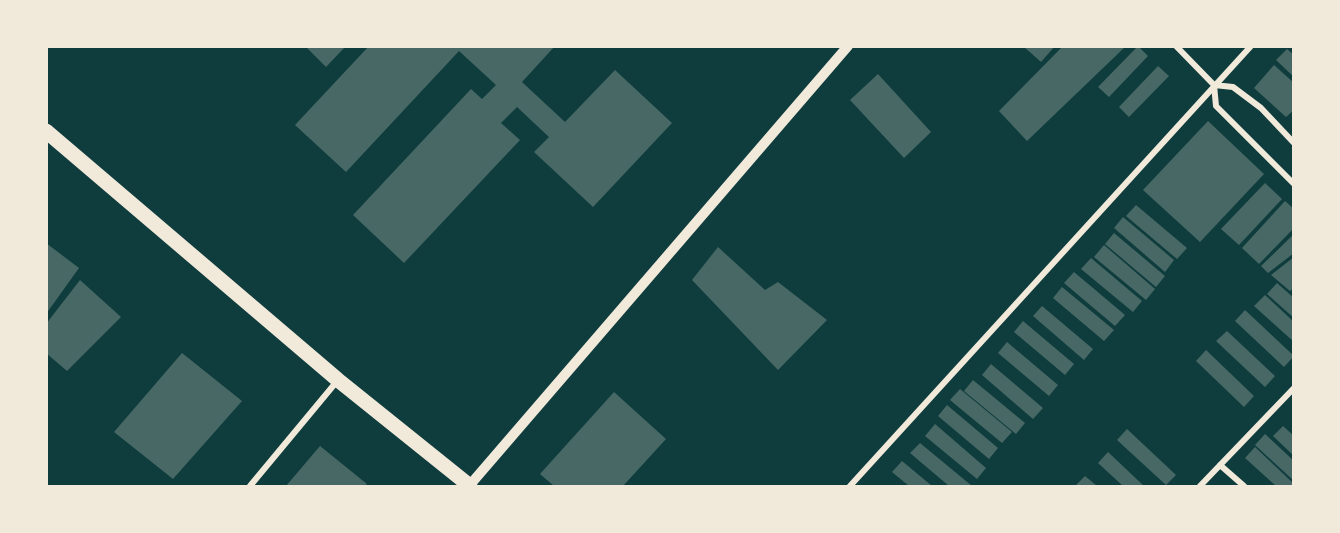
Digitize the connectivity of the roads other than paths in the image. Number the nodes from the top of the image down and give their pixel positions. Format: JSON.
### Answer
{"nodes":[{"id":1,"x":848,"y":46,"type":"edge"},
{"id":2,"x":1176,"y":46,"type":"edge"},
{"id":3,"x":1251,"y":46,"type":"edge"},
{"id":4,"x":1214,"y":85,"type":"junction"},
{"id":5,"x":46,"y":131,"type":"edge"},
{"id":6,"x":1293,"y":143,"type":"edge"},
{"id":7,"x":1293,"y":184,"type":"edge"},
{"id":8,"x":338,"y":380,"type":"junction"},
{"id":9,"x":1293,"y":388,"type":"edge"},
{"id":10,"x":1220,"y":465,"type":"junction"},
{"id":11,"x":250,"y":486,"type":"edge"},
{"id":12,"x":470,"y":486,"type":"edge"},
{"id":13,"x":850,"y":486,"type":"edge"},
{"id":14,"x":1200,"y":486,"type":"edge"},
{"id":15,"x":1244,"y":486,"type":"edge"}],
"edges":[{"from":1,"to":12,"type":"street"},
{"from":2,"to":4,"type":"street"},
{"from":3,"to":4,"type":"street"},
{"from":4,"to":6,"type":"street"},
{"from":4,"to":7,"type":"street"},
{"from":4,"to":13,"type":"street"},
{"from":5,"to":8,"type":"main road"},
{"from":8,"to":11,"type":"street"},
{"from":8,"to":12,"type":"main road"},
{"from":9,"to":10,"type":"street"},
{"from":10,"to":14,"type":"street"},
{"from":10,"to":15,"type":"street"}]}
